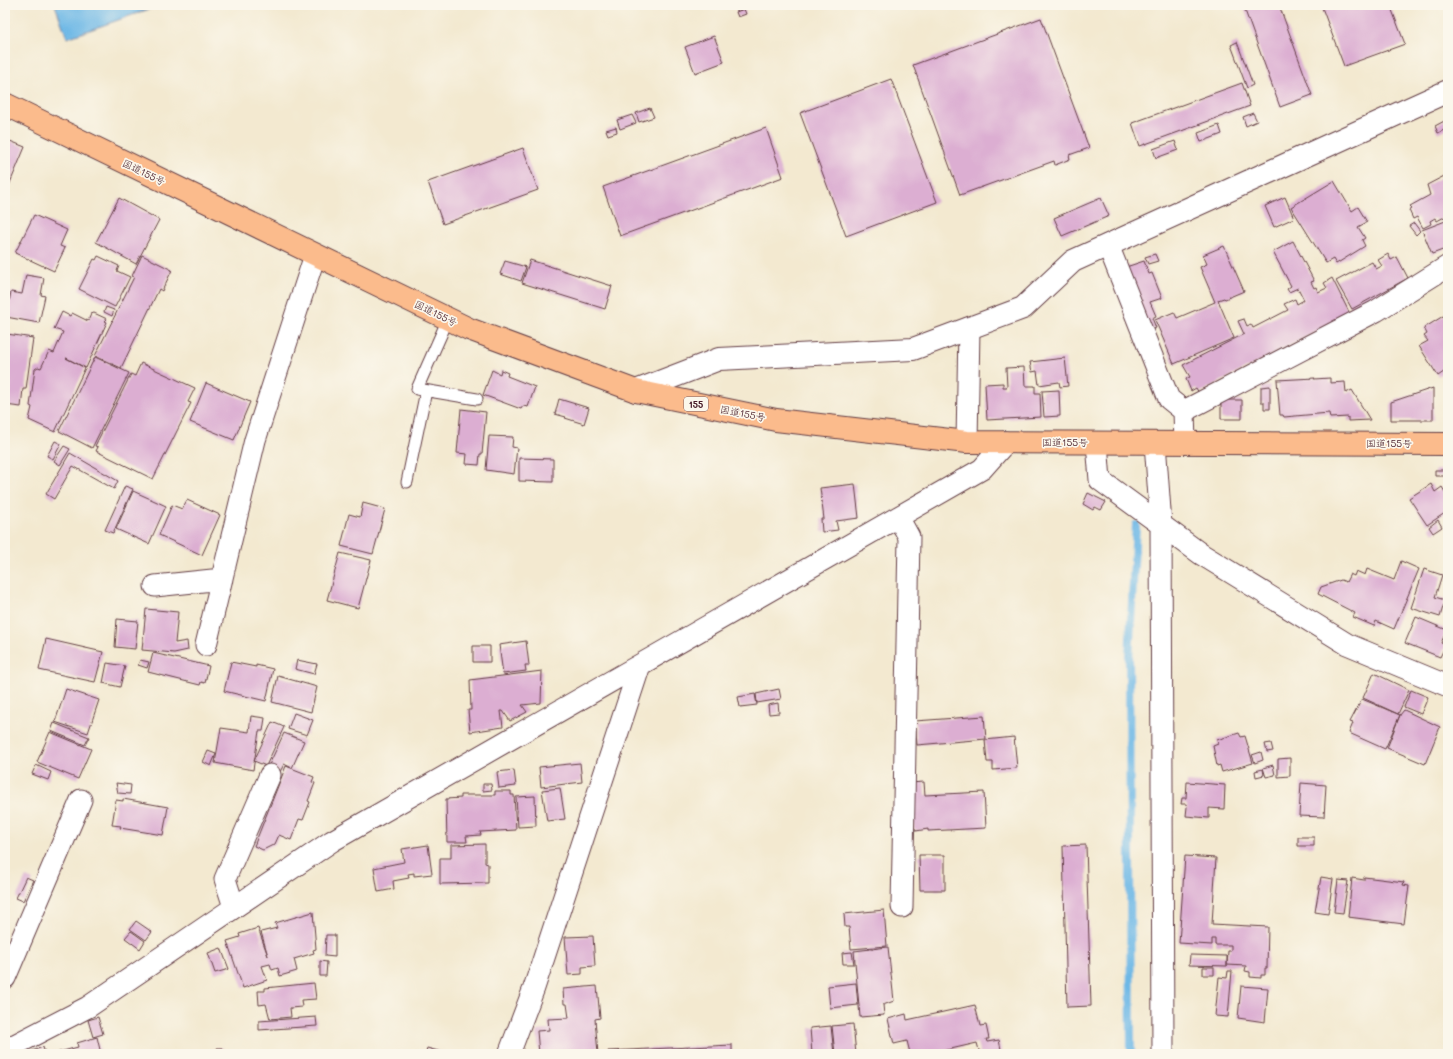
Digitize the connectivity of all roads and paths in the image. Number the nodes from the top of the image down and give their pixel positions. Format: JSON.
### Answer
{"nodes":[{"id":1,"x":1448,"y":91,"type":"edge"},
{"id":2,"x":5,"y":104,"type":"edge"},
{"id":3,"x":1108,"y":245,"type":"junction"},
{"id":4,"x":315,"y":255,"type":"junction"},
{"id":5,"x":1448,"y":266,"type":"edge"},
{"id":6,"x":448,"y":319,"type":"junction"},
{"id":7,"x":969,"y":328,"type":"junction"},
{"id":8,"x":426,"y":391,"type":"junction"},
{"id":9,"x":636,"y":392,"type":"junction"},
{"id":10,"x":477,"y":399,"type":"dead end"},
{"id":11,"x":1184,"y":411,"type":"junction"},
{"id":12,"x":967,"y":442,"type":"junction"},
{"id":13,"x":1006,"y":442,"type":"junction"},
{"id":14,"x":1097,"y":443,"type":"junction"},
{"id":15,"x":1185,"y":443,"type":"junction"},
{"id":16,"x":1155,"y":444,"type":"junction"},
{"id":17,"x":1448,"y":444,"type":"edge"},
{"id":18,"x":407,"y":482,"type":"dead end"},
{"id":19,"x":898,"y":517,"type":"junction"},
{"id":20,"x":1161,"y":524,"type":"junction"},
{"id":21,"x":222,"y":579,"type":"junction"},
{"id":22,"x":155,"y":586,"type":"dead end"},
{"id":23,"x":206,"y":645,"type":"dead end"},
{"id":24,"x":640,"y":665,"type":"junction"},
{"id":25,"x":1448,"y":686,"type":"edge"},
{"id":26,"x":270,"y":775,"type":"dead end"},
{"id":27,"x":82,"y":800,"type":"dead end"},
{"id":28,"x":234,"y":906,"type":"junction"},
{"id":29,"x":902,"y":908,"type":"dead end"},
{"id":30,"x":5,"y":978,"type":"edge"},
{"id":31,"x":5,"y":1050,"type":"edge"},
{"id":32,"x":509,"y":1054,"type":"edge"},
{"id":33,"x":1163,"y":1054,"type":"edge"}],
"edges":[{"from":1,"to":3,"type":"street"},
{"from":2,"to":4,"type":"highway","name":"国道155号","number":"155"},
{"from":3,"to":7,"type":"street"},
{"from":3,"to":11,"type":"street"},
{"from":4,"to":6,"type":"highway","name":"国道155号","number":"155"},
{"from":4,"to":21,"type":"street"},
{"from":5,"to":11,"type":"street"},
{"from":6,"to":8,"type":"lane"},
{"from":6,"to":9,"type":"highway","name":"国道155号","number":"155"},
{"from":7,"to":9,"type":"street"},
{"from":7,"to":12,"type":"street"},
{"from":8,"to":10,"type":"lane"},
{"from":8,"to":18,"type":"lane"},
{"from":9,"to":12,"type":"highway","name":"国道155号","number":"155"},
{"from":11,"to":15,"type":"street"},
{"from":12,"to":13,"type":"highway","name":"国道155号","number":"155"},
{"from":13,"to":14,"type":"highway","name":"国道155号","number":"155"},
{"from":13,"to":19,"type":"street"},
{"from":14,"to":16,"type":"highway","name":"国道155号","number":"155"},
{"from":14,"to":20,"type":"street"},
{"from":15,"to":16,"type":"highway","name":"国道155号","number":"155"},
{"from":15,"to":17,"type":"highway","name":"国道155号","number":"155"},
{"from":16,"to":20,"type":"street"},
{"from":19,"to":24,"type":"street"},
{"from":19,"to":29,"type":"street"},
{"from":20,"to":25,"type":"street"},
{"from":20,"to":33,"type":"street"},
{"from":21,"to":22,"type":"street"},
{"from":21,"to":23,"type":"street"},
{"from":24,"to":28,"type":"street"},
{"from":24,"to":32,"type":"street"},
{"from":26,"to":28,"type":"street"},
{"from":27,"to":30,"type":"street"},
{"from":28,"to":31,"type":"street"}]}
